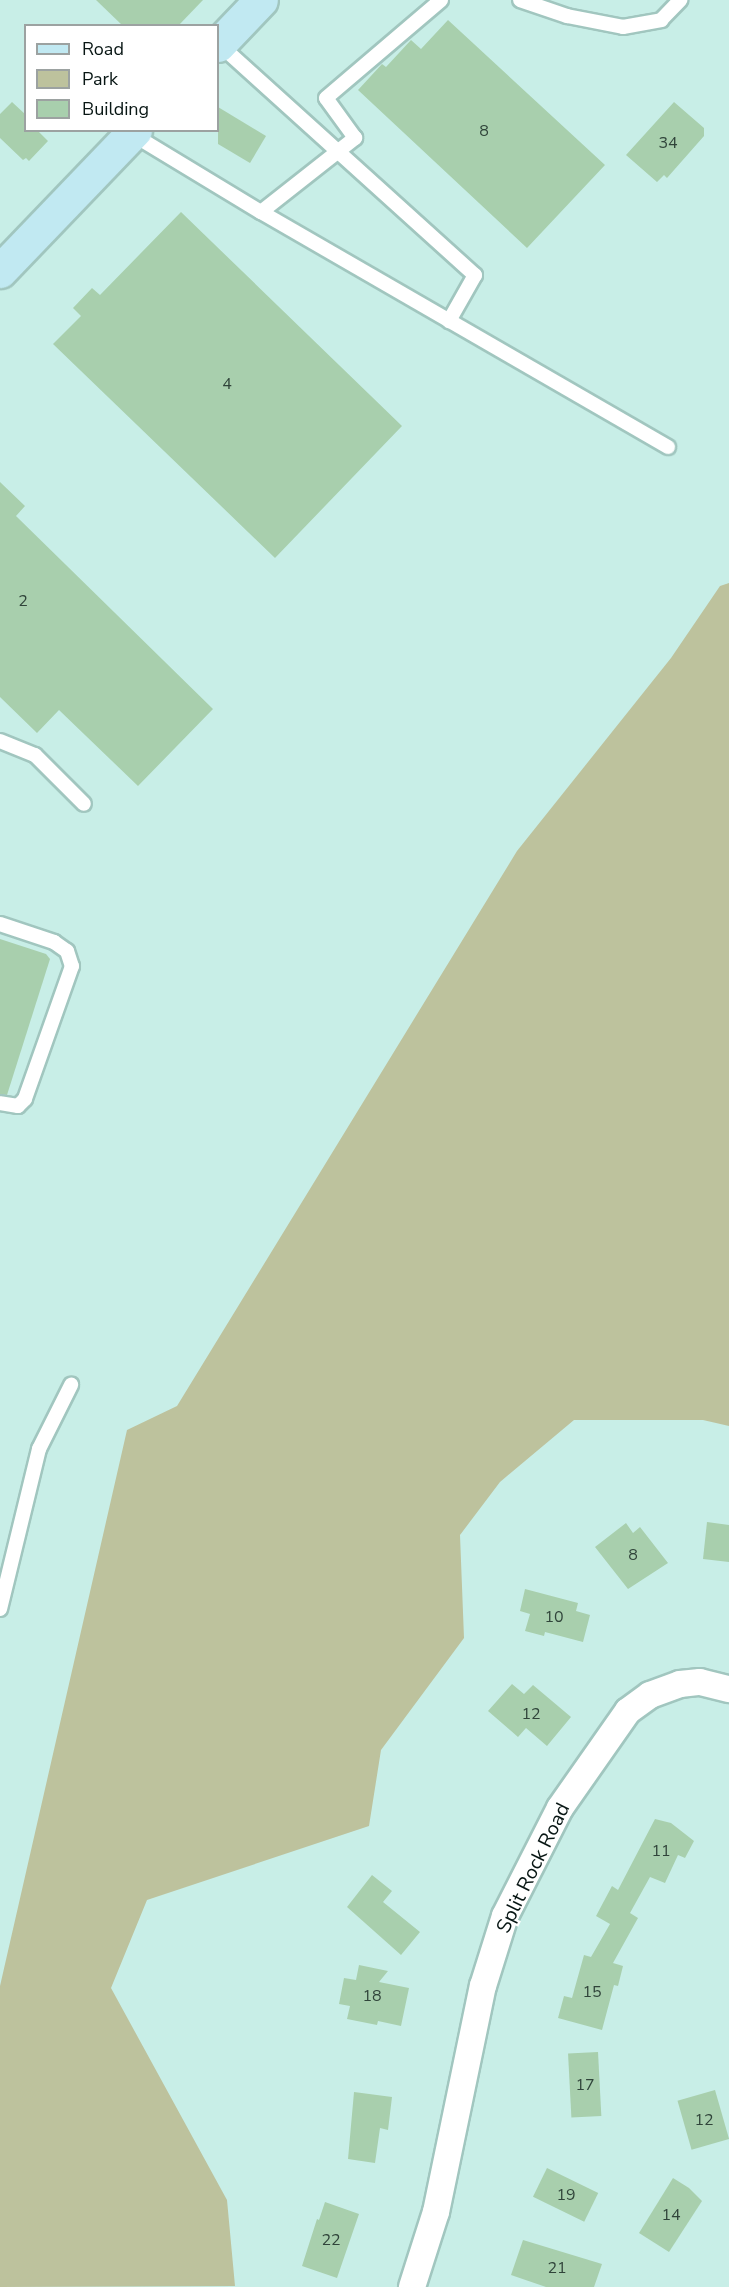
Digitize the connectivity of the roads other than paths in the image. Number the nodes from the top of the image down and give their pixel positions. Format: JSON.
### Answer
{"nodes":[{"id":1,"x":261,"y":0,"type":"edge"},
{"id":2,"x":441,"y":0,"type":"edge"},
{"id":3,"x":520,"y":0,"type":"edge"},
{"id":4,"x":680,"y":0,"type":"edge"},
{"id":5,"x":219,"y":43,"type":"edge"},
{"id":6,"x":219,"y":45,"type":"edge"},
{"id":7,"x":134,"y":132,"type":"edge"},
{"id":8,"x":338,"y":152,"type":"junction"},
{"id":9,"x":261,"y":212,"type":"junction"},
{"id":10,"x":0,"y":271,"type":"edge"},
{"id":11,"x":449,"y":321,"type":"junction"},
{"id":12,"x":668,"y":447,"type":"dead end"},
{"id":13,"x":0,"y":741,"type":"edge"},
{"id":14,"x":84,"y":804,"type":"dead end"},
{"id":15,"x":0,"y":924,"type":"edge"},
{"id":16,"x":0,"y":1102,"type":"edge"},
{"id":17,"x":71,"y":1385,"type":"dead end"},
{"id":18,"x":0,"y":1606,"type":"edge"},
{"id":19,"x":729,"y":1689,"type":"edge"},
{"id":20,"x":412,"y":2287,"type":"edge"}],
"edges":[{"from":1,"to":5,"type":"main road"},
{"from":2,"to":8,"type":"lane"},
{"from":3,"to":4,"type":"lane"},
{"from":6,"to":8,"type":"lane"},
{"from":7,"to":9,"type":"lane"},
{"from":7,"to":10,"type":"main road"},
{"from":8,"to":9,"type":"lane"},
{"from":8,"to":11,"type":"lane"},
{"from":9,"to":11,"type":"lane"},
{"from":11,"to":12,"type":"lane"},
{"from":13,"to":14,"type":"lane"},
{"from":15,"to":16,"type":"lane"},
{"from":17,"to":18,"type":"lane"},
{"from":19,"to":20,"type":"street","name":"Split Rock Road"}]}
